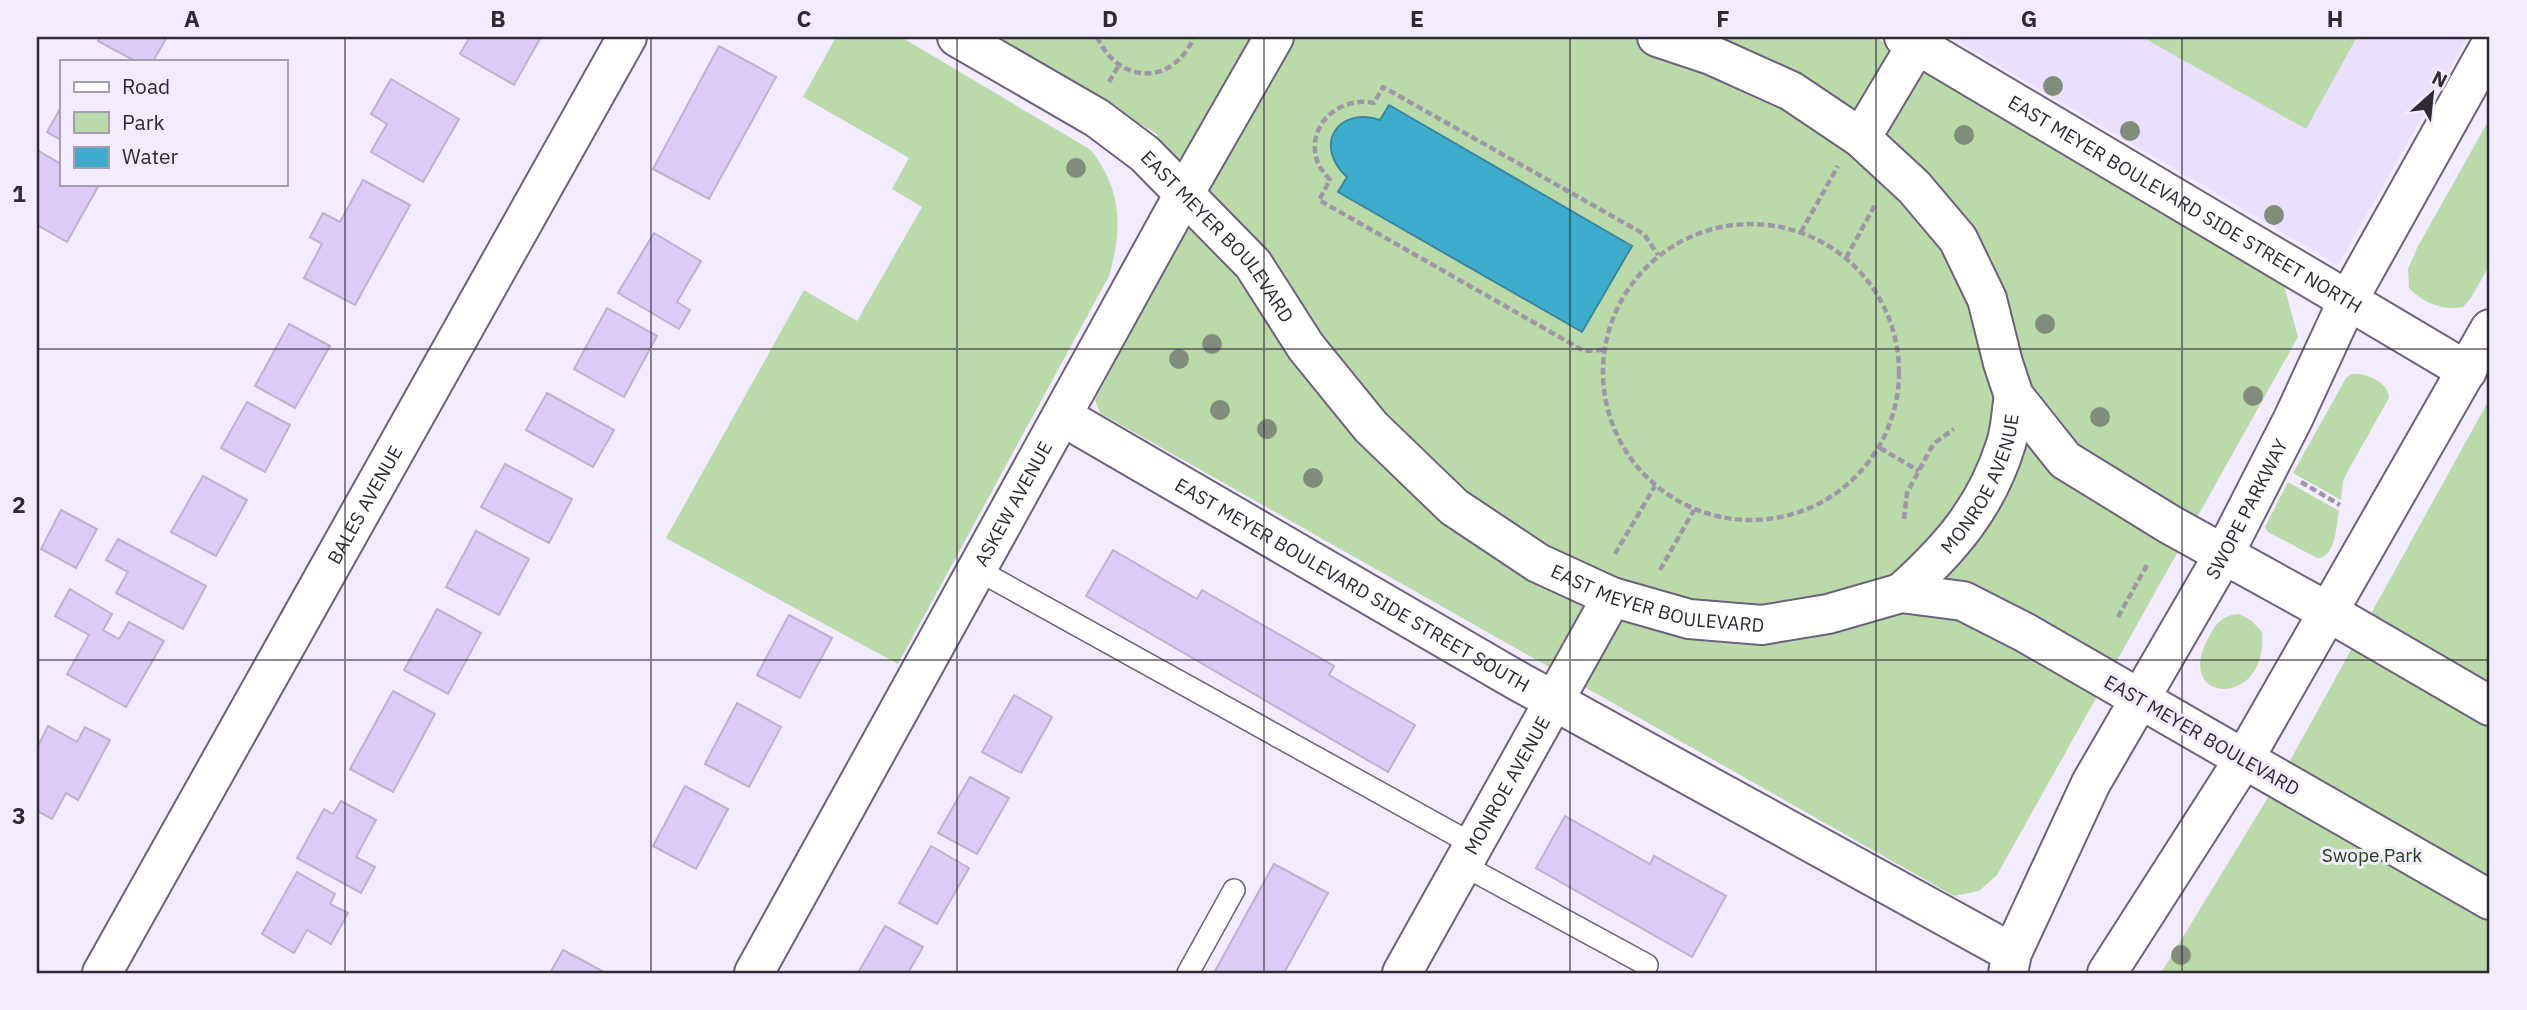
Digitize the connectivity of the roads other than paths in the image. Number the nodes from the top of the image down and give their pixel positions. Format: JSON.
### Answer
{"nodes":[{"id":1,"x":627,"y":37,"type":"edge"},
{"id":2,"x":957,"y":37,"type":"edge"},
{"id":3,"x":1274,"y":37,"type":"edge"},
{"id":4,"x":1657,"y":37,"type":"edge"},
{"id":5,"x":1911,"y":40,"type":"edge"},
{"id":6,"x":2490,"y":46,"type":"edge"},
{"id":7,"x":1850,"y":150,"type":"junction"},
{"id":8,"x":1184,"y":194,"type":"junction"},
{"id":9,"x":2348,"y":300,"type":"junction"},
{"id":10,"x":2490,"y":329,"type":"edge"},
{"id":11,"x":2467,"y":371,"type":"junction"},
{"id":12,"x":2014,"y":396,"type":"junction"},
{"id":13,"x":1062,"y":416,"type":"junction"},
{"id":14,"x":2224,"y":554,"type":"junction"},
{"id":15,"x":976,"y":569,"type":"junction"},
{"id":16,"x":1902,"y":593,"type":"junction"},
{"id":17,"x":1612,"y":597,"type":"junction"},
{"id":18,"x":2330,"y":613,"type":"junction"},
{"id":19,"x":2140,"y":700,"type":"junction"},
{"id":20,"x":1555,"y":702,"type":"junction"},
{"id":21,"x":2490,"y":706,"type":"edge"},
{"id":22,"x":2244,"y":759,"type":"junction"},
{"id":23,"x":1468,"y":855,"type":"junction"},
{"id":24,"x":1234,"y":890,"type":"dead end"},
{"id":25,"x":2490,"y":900,"type":"edge"},
{"id":26,"x":2010,"y":963,"type":"edge"},
{"id":27,"x":1647,"y":965,"type":"dead end"},
{"id":28,"x":102,"y":973,"type":"edge"},
{"id":29,"x":754,"y":973,"type":"edge"},
{"id":30,"x":1188,"y":973,"type":"edge"},
{"id":31,"x":1402,"y":973,"type":"edge"},
{"id":32,"x":2107,"y":973,"type":"edge"}],
"edges":[{"from":1,"to":28,"type":"street","name":"BALES AVENUE"},
{"from":2,"to":8,"type":"street","name":"EAST MEYER BOULEVARD"},
{"from":3,"to":8,"type":"street","name":"ASKEW AVENUE"},
{"from":4,"to":7,"type":"street"},
{"from":5,"to":7,"type":"street"},
{"from":5,"to":9,"type":"street","name":"EAST MEYER BOULEVARD SIDE STREET NORTH"},
{"from":6,"to":9,"type":"street","name":"SWOPE PARKWAY"},
{"from":7,"to":12,"type":"street"},
{"from":8,"to":13,"type":"street","name":"ASKEW AVENUE"},
{"from":8,"to":17,"type":"street","name":"EAST MEYER BOULEVARD"},
{"from":9,"to":11,"type":"street","name":"EAST MEYER BOULEVARD SIDE STREET NORTH"},
{"from":9,"to":14,"type":"street","name":"SWOPE PARKWAY"},
{"from":10,"to":11,"type":"street"},
{"from":11,"to":18,"type":"street"},
{"from":12,"to":14,"type":"street"},
{"from":12,"to":16,"type":"street","name":"MONROE AVENUE"},
{"from":13,"to":15,"type":"street","name":"ASKEW AVENUE"},
{"from":13,"to":20,"type":"street","name":"EAST MEYER BOULEVARD SIDE STREET SOUTH"},
{"from":14,"to":18,"type":"street"},
{"from":14,"to":19,"type":"street","name":"SWOPE PARKWAY"},
{"from":15,"to":23,"type":"lane"},
{"from":15,"to":29,"type":"street","name":"ASKEW AVENUE"},
{"from":16,"to":17,"type":"street","name":"EAST MEYER BOULEVARD"},
{"from":16,"to":19,"type":"street","name":"EAST MEYER BOULEVARD"},
{"from":17,"to":20,"type":"street","name":"MONROE AVENUE"},
{"from":18,"to":21,"type":"street"},
{"from":18,"to":22,"type":"street"},
{"from":19,"to":22,"type":"street","name":"EAST MEYER BOULEVARD"},
{"from":19,"to":26,"type":"street","name":"SWOPE PARKWAY"},
{"from":20,"to":23,"type":"street","name":"MONROE AVENUE"},
{"from":20,"to":26,"type":"street","name":"EAST MEYER BOULEVARD SIDE STREET SOUTH"},
{"from":22,"to":25,"type":"street","name":"EAST MEYER BOULEVARD"},
{"from":22,"to":32,"type":"street"},
{"from":23,"to":27,"type":"lane"},
{"from":23,"to":31,"type":"street","name":"MONROE AVENUE"},
{"from":24,"to":30,"type":"lane"}]}
